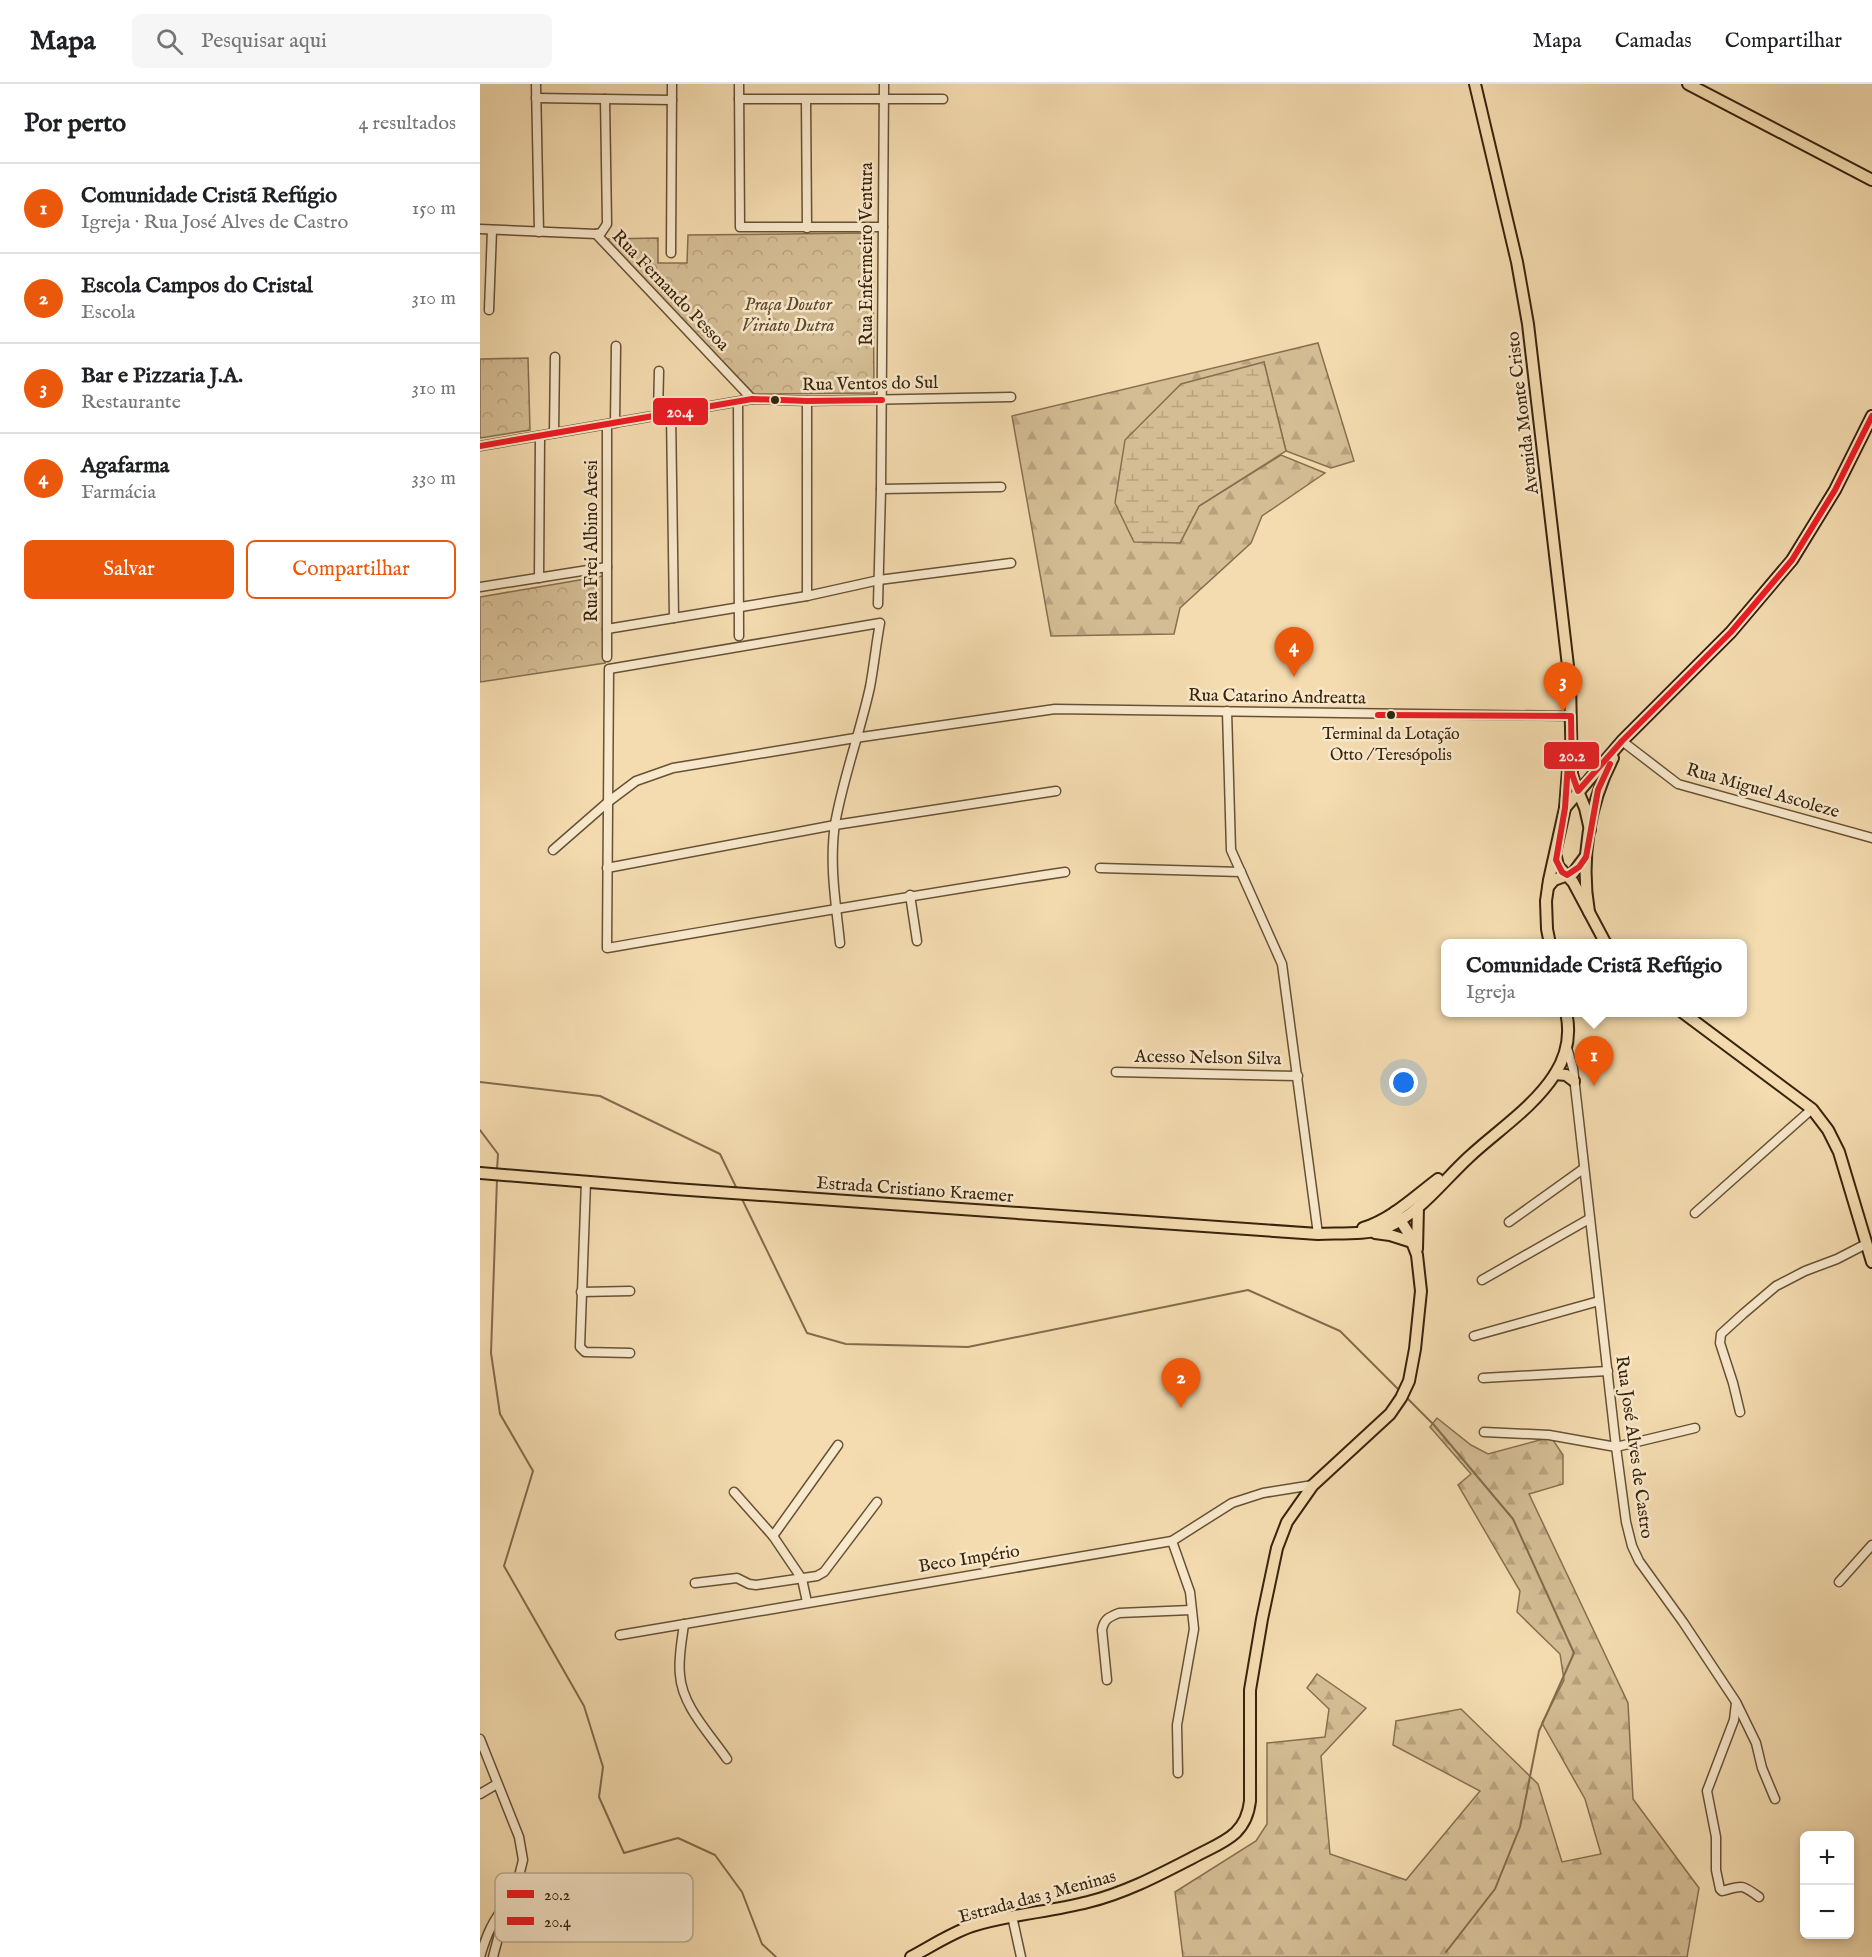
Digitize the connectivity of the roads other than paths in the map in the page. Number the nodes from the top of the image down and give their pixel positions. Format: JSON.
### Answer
{"nodes":[{"id":1,"x":536,"y":84,"type":"edge"},
{"id":2,"x":672,"y":84,"type":"edge"},
{"id":3,"x":739,"y":84,"type":"edge"},
{"id":4,"x":884,"y":84,"type":"edge"},
{"id":5,"x":1475,"y":84,"type":"edge"},
{"id":6,"x":1688,"y":84,"type":"edge"},
{"id":7,"x":536,"y":98,"type":"junction"},
{"id":8,"x":605,"y":99,"type":"junction"},
{"id":9,"x":739,"y":99,"type":"junction"},
{"id":10,"x":884,"y":99,"type":"junction"},
{"id":11,"x":943,"y":99,"type":"dead end"},
{"id":12,"x":672,"y":100,"type":"junction"},
{"id":13,"x":806,"y":100,"type":"junction"},
{"id":14,"x":1872,"y":180,"type":"edge"},
{"id":15,"x":883,"y":227,"type":"junction"},
{"id":16,"x":807,"y":228,"type":"junction"},
{"id":17,"x":480,"y":230,"type":"edge"},
{"id":18,"x":492,"y":230,"type":"junction"},
{"id":19,"x":539,"y":232,"type":"junction"},
{"id":20,"x":596,"y":234,"type":"junction"},
{"id":21,"x":670,"y":253,"type":"dead end"},
{"id":22,"x":489,"y":310,"type":"dead end"},
{"id":23,"x":616,"y":346,"type":"dead end"},
{"id":24,"x":555,"y":357,"type":"dead end"},
{"id":25,"x":659,"y":371,"type":"dead end"},
{"id":26,"x":1011,"y":397,"type":"dead end"},
{"id":27,"x":752,"y":399,"type":"junction"},
{"id":28,"x":882,"y":400,"type":"junction"},
{"id":29,"x":807,"y":401,"type":"junction"},
{"id":30,"x":738,"y":402,"type":"junction"},
{"id":31,"x":671,"y":413,"type":"junction"},
{"id":32,"x":658,"y":416,"type":"junction"},
{"id":33,"x":1872,"y":416,"type":"edge"},
{"id":34,"x":611,"y":424,"type":"junction"},
{"id":35,"x":555,"y":433,"type":"junction"},
{"id":36,"x":540,"y":436,"type":"junction"},
{"id":37,"x":480,"y":446,"type":"edge"},
{"id":38,"x":1001,"y":487,"type":"dead end"},
{"id":39,"x":881,"y":489,"type":"junction"},
{"id":40,"x":1011,"y":563,"type":"dead end"},
{"id":41,"x":607,"y":567,"type":"junction"},
{"id":42,"x":539,"y":578,"type":"junction"},
{"id":43,"x":879,"y":580,"type":"junction"},
{"id":44,"x":480,"y":587,"type":"edge"},
{"id":45,"x":807,"y":596,"type":"junction"},
{"id":46,"x":878,"y":604,"type":"dead end"},
{"id":47,"x":738,"y":608,"type":"junction"},
{"id":48,"x":674,"y":618,"type":"junction"},
{"id":49,"x":607,"y":629,"type":"junction"},
{"id":50,"x":739,"y":636,"type":"dead end"},
{"id":51,"x":607,"y":657,"type":"dead end"},
{"id":52,"x":1227,"y":711,"type":"junction"},
{"id":53,"x":1570,"y":716,"type":"junction"},
{"id":54,"x":855,"y":738,"type":"junction"},
{"id":55,"x":1622,"y":741,"type":"junction"},
{"id":56,"x":1570,"y":743,"type":"junction"},
{"id":57,"x":1056,"y":791,"type":"dead end"},
{"id":58,"x":1578,"y":792,"type":"junction"},
{"id":59,"x":608,"y":802,"type":"junction"},
{"id":60,"x":1564,"y":808,"type":"junction"},
{"id":61,"x":835,"y":825,"type":"junction"},
{"id":62,"x":1590,"y":830,"type":"junction"},
{"id":63,"x":1872,"y":838,"type":"edge"},
{"id":64,"x":553,"y":850,"type":"dead end"},
{"id":65,"x":1556,"y":852,"type":"junction"},
{"id":66,"x":1586,"y":857,"type":"junction"},
{"id":67,"x":607,"y":868,"type":"junction"},
{"id":68,"x":1100,"y":868,"type":"dead end"},
{"id":69,"x":1065,"y":872,"type":"dead end"},
{"id":70,"x":1241,"y":872,"type":"junction"},
{"id":71,"x":1567,"y":875,"type":"junction"},
{"id":72,"x":1548,"y":887,"type":"junction"},
{"id":73,"x":910,"y":895,"type":"junction"},
{"id":74,"x":836,"y":909,"type":"junction"},
{"id":75,"x":1589,"y":912,"type":"junction"},
{"id":76,"x":1549,"y":939,"type":"edge"},
{"id":77,"x":1603,"y":939,"type":"edge"},
{"id":78,"x":916,"y":941,"type":"dead end"},
{"id":79,"x":840,"y":943,"type":"dead end"},
{"id":80,"x":1567,"y":1017,"type":"edge"},
{"id":81,"x":1689,"y":1017,"type":"edge"},
{"id":82,"x":1567,"y":1048,"type":"junction"},
{"id":83,"x":1562,"y":1060,"type":"junction"},
{"id":84,"x":1116,"y":1072,"type":"dead end"},
{"id":85,"x":1555,"y":1074,"type":"junction"},
{"id":86,"x":1298,"y":1076,"type":"junction"},
{"id":87,"x":1574,"y":1080,"type":"junction"},
{"id":88,"x":1812,"y":1109,"type":"junction"},
{"id":89,"x":1470,"y":1156,"type":"junction"},
{"id":90,"x":1583,"y":1169,"type":"junction"},
{"id":91,"x":485,"y":1173,"type":"edge"},
{"id":92,"x":586,"y":1181,"type":"junction"},
{"id":93,"x":1418,"y":1207,"type":"junction"},
{"id":94,"x":1695,"y":1213,"type":"dead end"},
{"id":95,"x":1398,"y":1216,"type":"junction"},
{"id":96,"x":1589,"y":1219,"type":"junction"},
{"id":97,"x":1509,"y":1222,"type":"dead end"},
{"id":98,"x":1348,"y":1232,"type":"junction"},
{"id":99,"x":1369,"y":1232,"type":"junction"},
{"id":100,"x":1318,"y":1234,"type":"junction"},
{"id":101,"x":1412,"y":1242,"type":"junction"},
{"id":102,"x":1866,"y":1244,"type":"junction"},
{"id":103,"x":1417,"y":1256,"type":"junction"},
{"id":104,"x":1872,"y":1262,"type":"edge"},
{"id":105,"x":1482,"y":1280,"type":"dead end"},
{"id":106,"x":581,"y":1292,"type":"junction"},
{"id":107,"x":630,"y":1292,"type":"dead end"},
{"id":108,"x":1599,"y":1301,"type":"junction"},
{"id":109,"x":1474,"y":1336,"type":"dead end"},
{"id":110,"x":630,"y":1353,"type":"dead end"},
{"id":111,"x":1608,"y":1371,"type":"junction"},
{"id":112,"x":1483,"y":1378,"type":"dead end"},
{"id":113,"x":1740,"y":1412,"type":"dead end"},
{"id":114,"x":1695,"y":1428,"type":"dead end"},
{"id":115,"x":1484,"y":1432,"type":"dead end"},
{"id":116,"x":838,"y":1445,"type":"dead end"},
{"id":117,"x":1616,"y":1447,"type":"junction"},
{"id":118,"x":1313,"y":1485,"type":"junction"},
{"id":119,"x":734,"y":1492,"type":"dead end"},
{"id":120,"x":878,"y":1502,"type":"dead end"},
{"id":121,"x":773,"y":1536,"type":"junction"},
{"id":122,"x":1172,"y":1541,"type":"junction"},
{"id":123,"x":1872,"y":1545,"type":"edge"},
{"id":124,"x":802,"y":1578,"type":"junction"},
{"id":125,"x":695,"y":1582,"type":"dead end"},
{"id":126,"x":1839,"y":1582,"type":"dead end"},
{"id":127,"x":807,"y":1602,"type":"junction"},
{"id":128,"x":1191,"y":1610,"type":"junction"},
{"id":129,"x":684,"y":1624,"type":"junction"},
{"id":130,"x":620,"y":1635,"type":"dead end"},
{"id":131,"x":1107,"y":1680,"type":"dead end"},
{"id":132,"x":1736,"y":1702,"type":"junction"},
{"id":133,"x":480,"y":1739,"type":"edge"},
{"id":134,"x":728,"y":1759,"type":"dead end"},
{"id":135,"x":1178,"y":1773,"type":"dead end"},
{"id":136,"x":497,"y":1784,"type":"junction"},
{"id":137,"x":480,"y":1794,"type":"edge"},
{"id":138,"x":1775,"y":1799,"type":"dead end"},
{"id":139,"x":520,"y":1873,"type":"edge"},
{"id":140,"x":1759,"y":1897,"type":"dead end"},
{"id":141,"x":1012,"y":1916,"type":"junction"},
{"id":142,"x":495,"y":1918,"type":"edge"},
{"id":143,"x":498,"y":1942,"type":"edge"},
{"id":144,"x":480,"y":1957,"type":"edge"},
{"id":145,"x":493,"y":1957,"type":"edge"},
{"id":146,"x":911,"y":1957,"type":"edge"},
{"id":147,"x":1021,"y":1957,"type":"edge"}],
"edges":[{"from":1,"to":7,"type":"street"},
{"from":2,"to":12,"type":"street"},
{"from":3,"to":9,"type":"street"},
{"from":4,"to":10,"type":"street","name":"Rua Enfermeiro Ventura"},
{"from":5,"to":53,"type":"main road","name":"Avenida Monte Cristo"},
{"from":6,"to":14,"type":"main road"},
{"from":7,"to":8,"type":"street"},
{"from":7,"to":19,"type":"street"},
{"from":8,"to":12,"type":"street"},
{"from":8,"to":20,"type":"street"},
{"from":9,"to":13,"type":"street"},
{"from":9,"to":16,"type":"street"},
{"from":10,"to":11,"type":"street"},
{"from":10,"to":13,"type":"street"},
{"from":10,"to":15,"type":"street","name":"Rua Enfermeiro Ventura"},
{"from":12,"to":21,"type":"street"},
{"from":13,"to":16,"type":"street"},
{"from":15,"to":16,"type":"street"},
{"from":15,"to":28,"type":"street","name":"Rua Enfermeiro Ventura"},
{"from":17,"to":18,"type":"street","name":"Rua Fernando Pessoa"},
{"from":18,"to":19,"type":"street","name":"Rua Fernando Pessoa"},
{"from":18,"to":22,"type":"street"},
{"from":19,"to":20,"type":"street","name":"Rua Fernando Pessoa"},
{"from":20,"to":27,"type":"street","name":"Rua Fernando Pessoa"},
{"from":23,"to":34,"type":"street","name":"Rua Frei Albino Aresi"},
{"from":24,"to":35,"type":"street"},
{"from":25,"to":32,"type":"street"},
{"from":26,"to":28,"type":"street","name":"Rua Ventos do Sul"},
{"from":27,"to":29,"type":"street","name":"Rua Ventos do Sul"},
{"from":27,"to":30,"type":"street","name":"Rua Ventos do Sul"},
{"from":28,"to":29,"type":"street","name":"Rua Ventos do Sul"},
{"from":28,"to":39,"type":"street","name":"Rua Enfermeiro Ventura"},
{"from":29,"to":45,"type":"street"},
{"from":30,"to":31,"type":"street","name":"Rua Ventos do Sul"},
{"from":30,"to":47,"type":"street"},
{"from":31,"to":32,"type":"street","name":"Rua Ventos do Sul"},
{"from":31,"to":48,"type":"street"},
{"from":32,"to":34,"type":"street","name":"Rua Ventos do Sul"},
{"from":33,"to":55,"type":"main road"},
{"from":34,"to":35,"type":"street","name":"Rua Ventos do Sul"},
{"from":34,"to":41,"type":"street","name":"Rua Frei Albino Aresi"},
{"from":35,"to":36,"type":"street","name":"Rua Ventos do Sul"},
{"from":36,"to":37,"type":"street","name":"Rua Ventos do Sul"},
{"from":36,"to":42,"type":"street"},
{"from":38,"to":39,"type":"street"},
{"from":39,"to":43,"type":"street","name":"Rua Enfermeiro Ventura"},
{"from":40,"to":43,"type":"street"},
{"from":41,"to":42,"type":"street"},
{"from":41,"to":49,"type":"street","name":"Rua Frei Albino Aresi"},
{"from":42,"to":44,"type":"street"},
{"from":43,"to":45,"type":"street"},
{"from":43,"to":46,"type":"street","name":"Rua Enfermeiro Ventura"},
{"from":45,"to":47,"type":"street"},
{"from":47,"to":48,"type":"street"},
{"from":47,"to":50,"type":"street"},
{"from":48,"to":49,"type":"street"},
{"from":49,"to":51,"type":"street","name":"Rua Frei Albino Aresi"},
{"from":52,"to":53,"type":"street","name":"Rua Catarino Andreatta"},
{"from":52,"to":54,"type":"street","name":"Rua Catarino Andreatta"},
{"from":52,"to":70,"type":"street"},
{"from":53,"to":56,"type":"main road","name":"Avenida Monte Cristo"},
{"from":54,"to":59,"type":"street","name":"Rua Catarino Andreatta"},
{"from":54,"to":59,"type":"street"},
{"from":54,"to":61,"type":"street"},
{"from":55,"to":58,"type":"main road"},
{"from":55,"to":62,"type":"main road"},
{"from":55,"to":63,"type":"street","name":"Rua Miguel Ascoleze"},
{"from":56,"to":58,"type":"main road","name":"Avenida Monte Cristo"},
{"from":56,"to":60,"type":"main road","name":"Avenida Monte Cristo"},
{"from":57,"to":61,"type":"street"},
{"from":58,"to":60,"type":"main road"},
{"from":58,"to":62,"type":"main road","name":"Avenida Monte Cristo"},
{"from":59,"to":64,"type":"street","name":"Rua Catarino Andreatta"},
{"from":59,"to":67,"type":"street"},
{"from":60,"to":65,"type":"main road","name":"Avenida Monte Cristo"},
{"from":61,"to":67,"type":"street"},
{"from":61,"to":74,"type":"street"},
{"from":62,"to":66,"type":"main road"},
{"from":65,"to":71,"type":"main road"},
{"from":65,"to":72,"type":"main road"},
{"from":66,"to":71,"type":"main road"},
{"from":66,"to":75,"type":"main road"},
{"from":67,"to":74,"type":"street"},
{"from":68,"to":70,"type":"street"},
{"from":69,"to":73,"type":"street"},
{"from":70,"to":86,"type":"street"},
{"from":71,"to":72,"type":"main road"},
{"from":71,"to":75,"type":"main road"},
{"from":72,"to":76,"type":"main road"},
{"from":73,"to":74,"type":"street"},
{"from":73,"to":78,"type":"street"},
{"from":74,"to":79,"type":"street"},
{"from":75,"to":77,"type":"main road"},
{"from":80,"to":82,"type":"main road","name":"Estrada Cristiano Kraemer"},
{"from":81,"to":88,"type":"main road"},
{"from":82,"to":83,"type":"main road","name":"Estrada Cristiano Kraemer"},
{"from":82,"to":87,"type":"street","name":"Rua José Alves de Castro"},
{"from":83,"to":85,"type":"main road","name":"Estrada Cristiano Kraemer"},
{"from":83,"to":87,"type":"street","name":"Rua José Alves de Castro"},
{"from":84,"to":86,"type":"street","name":"Acesso Nelson Silva"},
{"from":85,"to":87,"type":"main road"},
{"from":85,"to":89,"type":"main road","name":"Estrada Cristiano Kraemer"},
{"from":86,"to":100,"type":"street"},
{"from":87,"to":90,"type":"street","name":"Rua José Alves de Castro"},
{"from":88,"to":94,"type":"street"},
{"from":88,"to":102,"type":"main road"},
{"from":89,"to":93,"type":"main road","name":"Estrada Cristiano Kraemer"},
{"from":89,"to":95,"type":"main road","name":"Estrada Cristiano Kraemer"},
{"from":90,"to":96,"type":"street","name":"Rua José Alves de Castro"},
{"from":90,"to":97,"type":"street"},
{"from":91,"to":92,"type":"main road","name":"Estrada Cristiano Kraemer"},
{"from":92,"to":100,"type":"main road","name":"Estrada Cristiano Kraemer"},
{"from":92,"to":106,"type":"street"},
{"from":93,"to":95,"type":"main road","name":"Estrada Cristiano Kraemer"},
{"from":93,"to":103,"type":"main road"},
{"from":95,"to":98,"type":"main road","name":"Estrada Cristiano Kraemer"},
{"from":95,"to":99,"type":"main road","name":"Estrada Cristiano Kraemer"},
{"from":95,"to":101,"type":"main road","name":"Estrada das 3 Meninas"},
{"from":96,"to":105,"type":"street"},
{"from":96,"to":108,"type":"street","name":"Rua José Alves de Castro"},
{"from":98,"to":99,"type":"main road","name":"Estrada Cristiano Kraemer"},
{"from":98,"to":100,"type":"main road","name":"Estrada Cristiano Kraemer"},
{"from":99,"to":101,"type":"main road"},
{"from":101,"to":103,"type":"main road","name":"Estrada das 3 Meninas"},
{"from":102,"to":104,"type":"main road"},
{"from":102,"to":113,"type":"street"},
{"from":103,"to":118,"type":"main road","name":"Estrada das 3 Meninas"},
{"from":106,"to":107,"type":"street"},
{"from":106,"to":110,"type":"street"},
{"from":108,"to":109,"type":"street"},
{"from":108,"to":111,"type":"street","name":"Rua José Alves de Castro"},
{"from":111,"to":112,"type":"street"},
{"from":111,"to":117,"type":"street","name":"Rua José Alves de Castro"},
{"from":114,"to":117,"type":"street"},
{"from":115,"to":117,"type":"street"},
{"from":116,"to":121,"type":"street"},
{"from":117,"to":132,"type":"street","name":"Rua José Alves de Castro"},
{"from":118,"to":122,"type":"street","name":"Beco Império"},
{"from":118,"to":141,"type":"main road","name":"Estrada das 3 Meninas"},
{"from":119,"to":121,"type":"street"},
{"from":120,"to":124,"type":"street"},
{"from":121,"to":124,"type":"street"},
{"from":122,"to":127,"type":"street","name":"Beco Império"},
{"from":122,"to":128,"type":"street"},
{"from":123,"to":126,"type":"street"},
{"from":124,"to":125,"type":"street"},
{"from":124,"to":127,"type":"street"},
{"from":127,"to":129,"type":"street","name":"Beco Império"},
{"from":128,"to":131,"type":"street"},
{"from":128,"to":135,"type":"street"},
{"from":129,"to":130,"type":"street","name":"Beco Império"},
{"from":129,"to":134,"type":"street"},
{"from":132,"to":138,"type":"street","name":"Rua José Alves de Castro"},
{"from":132,"to":140,"type":"street"},
{"from":133,"to":136,"type":"street"},
{"from":136,"to":137,"type":"street"},
{"from":136,"to":139,"type":"street"},
{"from":141,"to":146,"type":"main road","name":"Estrada das 3 Meninas"},
{"from":141,"to":147,"type":"street"},
{"from":142,"to":144,"type":"street"},
{"from":143,"to":145,"type":"street"}]}
